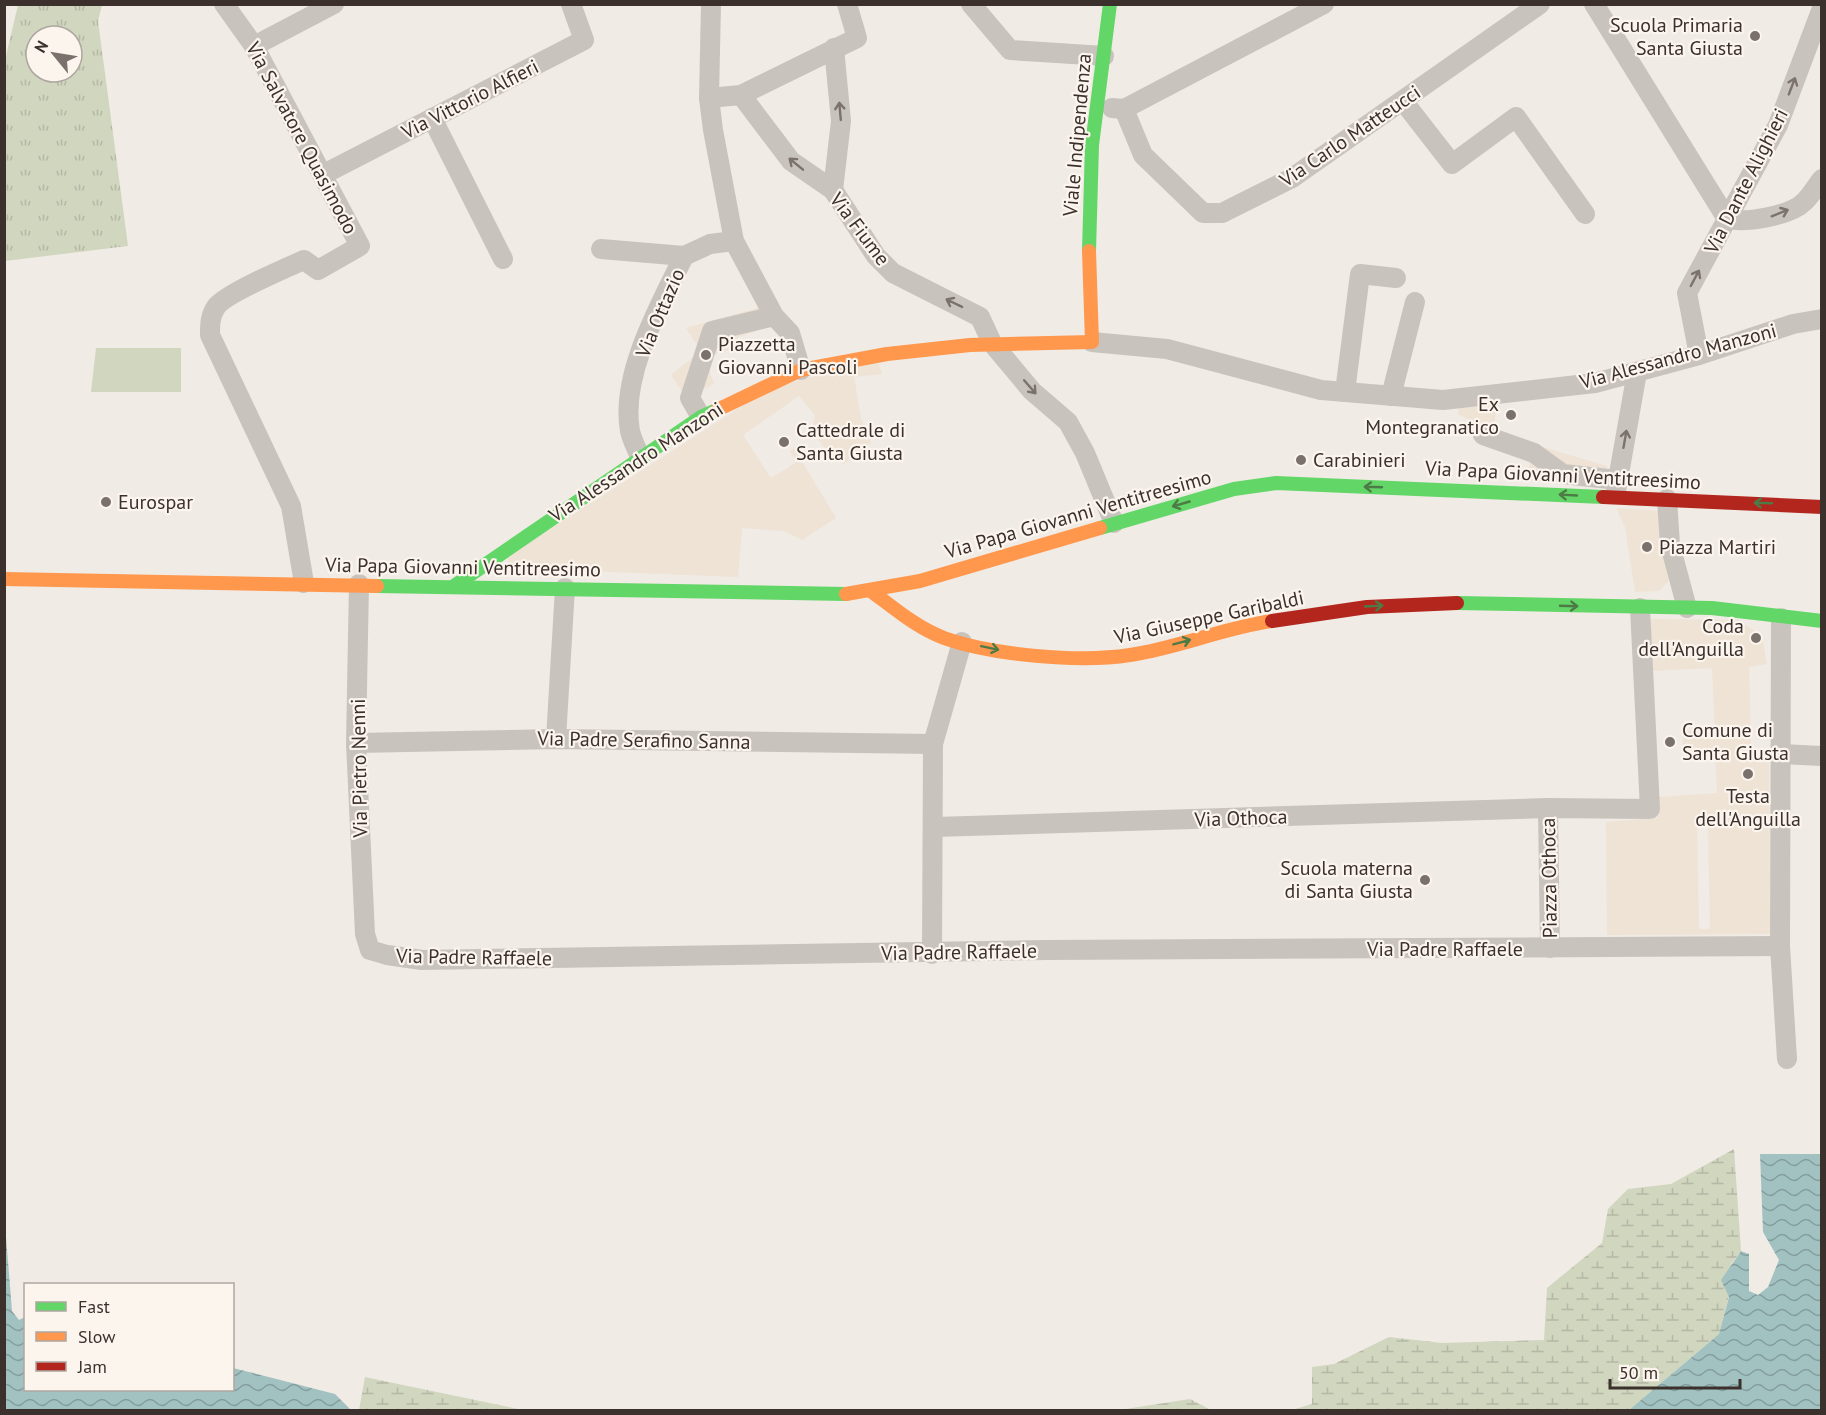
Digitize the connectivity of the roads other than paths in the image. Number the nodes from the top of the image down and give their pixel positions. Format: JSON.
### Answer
{"nodes":[{"id":1,"x":224,"y":4,"type":"edge"},
{"id":2,"x":334,"y":4,"type":"edge"},
{"id":3,"x":571,"y":4,"type":"edge"},
{"id":4,"x":711,"y":4,"type":"edge"},
{"id":5,"x":847,"y":4,"type":"edge"},
{"id":6,"x":971,"y":4,"type":"edge"},
{"id":7,"x":1110,"y":4,"type":"edge"},
{"id":8,"x":1324,"y":4,"type":"edge"},
{"id":9,"x":1540,"y":4,"type":"edge"},
{"id":10,"x":1594,"y":4,"type":"edge"},
{"id":11,"x":1821,"y":8,"type":"edge"},
{"id":12,"x":254,"y":46,"type":"junction"},
{"id":13,"x":834,"y":48,"type":"junction"},
{"id":14,"x":1104,"y":56,"type":"junction"},
{"id":15,"x":741,"y":95,"type":"junction"},
{"id":16,"x":709,"y":98,"type":"junction"},
{"id":17,"x":1403,"y":101,"type":"junction"},
{"id":18,"x":1097,"y":106,"type":"junction"},
{"id":19,"x":1124,"y":109,"type":"junction"},
{"id":20,"x":432,"y":118,"type":"junction"},
{"id":21,"x":322,"y":175,"type":"junction"},
{"id":22,"x":1821,"y":179,"type":"edge"},
{"id":23,"x":833,"y":190,"type":"junction"},
{"id":24,"x":1585,"y":214,"type":"dead end"},
{"id":25,"x":1727,"y":219,"type":"junction"},
{"id":26,"x":734,"y":241,"type":"junction"},
{"id":27,"x":601,"y":249,"type":"dead end"},
{"id":28,"x":684,"y":256,"type":"junction"},
{"id":29,"x":503,"y":259,"type":"dead end"},
{"id":30,"x":1396,"y":278,"type":"dead end"},
{"id":31,"x":1415,"y":302,"type":"dead end"},
{"id":32,"x":774,"y":316,"type":"junction"},
{"id":33,"x":1821,"y":319,"type":"edge"},
{"id":34,"x":1092,"y":342,"type":"junction"},
{"id":35,"x":992,"y":343,"type":"junction"},
{"id":36,"x":1699,"y":355,"type":"junction"},
{"id":37,"x":801,"y":370,"type":"junction"},
{"id":38,"x":1637,"y":372,"type":"junction"},
{"id":39,"x":1345,"y":392,"type":"junction"},
{"id":40,"x":1391,"y":396,"type":"junction"},
{"id":41,"x":701,"y":417,"type":"junction"},
{"id":42,"x":1483,"y":435,"type":"dead end"},
{"id":43,"x":640,"y":457,"type":"junction"},
{"id":44,"x":1616,"y":488,"type":"junction"},
{"id":45,"x":1667,"y":499,"type":"junction"},
{"id":46,"x":1821,"y":507,"type":"edge"},
{"id":47,"x":1114,"y":523,"type":"junction"},
{"id":48,"x":4,"y":579,"type":"edge"},
{"id":49,"x":920,"y":580,"type":"junction"},
{"id":50,"x":304,"y":584,"type":"junction"},
{"id":51,"x":359,"y":584,"type":"junction"},
{"id":52,"x":454,"y":586,"type":"junction"},
{"id":53,"x":565,"y":588,"type":"junction"},
{"id":54,"x":871,"y":591,"type":"junction"},
{"id":55,"x":1640,"y":608,"type":"junction"},
{"id":56,"x":1688,"y":608,"type":"junction"},
{"id":57,"x":1781,"y":618,"type":"junction"},
{"id":58,"x":1821,"y":621,"type":"edge"},
{"id":59,"x":915,"y":623,"type":"junction"},
{"id":60,"x":962,"y":642,"type":"junction"},
{"id":61,"x":556,"y":739,"type":"junction"},
{"id":62,"x":356,"y":743,"type":"junction"},
{"id":63,"x":933,"y":744,"type":"junction"},
{"id":64,"x":1781,"y":754,"type":"junction"},
{"id":65,"x":1821,"y":756,"type":"edge"},
{"id":66,"x":1548,"y":808,"type":"junction"},
{"id":67,"x":934,"y":827,"type":"junction"},
{"id":68,"x":1780,"y":946,"type":"junction"},
{"id":69,"x":1550,"y":948,"type":"junction"},
{"id":70,"x":370,"y":950,"type":"joint"},
{"id":71,"x":932,"y":954,"type":"junction"},
{"id":72,"x":1786,"y":1059,"type":"dead end"}],
"edges":[{"from":1,"to":12,"type":"street","name":"Via Salvatore Quasimodo"},
{"from":2,"to":12,"type":"street"},
{"from":3,"to":20,"type":"street","name":"Via Vittorio Alfieri"},
{"from":4,"to":16,"type":"street"},
{"from":5,"to":13,"type":"street"},
{"from":6,"to":14,"type":"street"},
{"from":7,"to":14,"type":"main road","name":"Viale Indipendenza"},
{"from":8,"to":19,"type":"street"},
{"from":9,"to":17,"type":"street","name":"Via Carlo Matteucci"},
{"from":10,"to":25,"type":"street"},
{"from":25,"to":11,"type":"street","name":"Via Dante Alighieri","one_way":true},
{"from":12,"to":21,"type":"street","name":"Via Salvatore Quasimodo"},
{"from":13,"to":15,"type":"street"},
{"from":23,"to":13,"type":"street","one_way":true},
{"from":14,"to":18,"type":"main road","name":"Viale Indipendenza"},
{"from":15,"to":16,"type":"street"},
{"from":23,"to":15,"type":"street","name":"Via Fiume","one_way":true},
{"from":16,"to":26,"type":"street"},
{"from":17,"to":19,"type":"street","name":"Via Carlo Matteucci"},
{"from":17,"to":24,"type":"street"},
{"from":18,"to":19,"type":"street"},
{"from":18,"to":34,"type":"main road","name":"Viale Indipendenza"},
{"from":20,"to":21,"type":"street","name":"Via Vittorio Alfieri"},
{"from":20,"to":29,"type":"street"},
{"from":21,"to":50,"type":"street","name":"Via Salvatore Quasimodo"},
{"from":25,"to":22,"type":"street","one_way":true},
{"from":35,"to":23,"type":"street","name":"Via Fiume","one_way":true},
{"from":36,"to":25,"type":"street","name":"Via Dante Alighieri","one_way":true},
{"from":26,"to":28,"type":"street","name":"Via Ottazio"},
{"from":26,"to":32,"type":"street"},
{"from":27,"to":28,"type":"street"},
{"from":28,"to":43,"type":"street","name":"Via Ottazio"},
{"from":30,"to":39,"type":"street"},
{"from":31,"to":40,"type":"street"},
{"from":32,"to":37,"type":"street"},
{"from":32,"to":41,"type":"street"},
{"from":33,"to":36,"type":"street","name":"Via Alessandro Manzoni"},
{"from":34,"to":35,"type":"main road","name":"Via Alessandro Manzoni"},
{"from":34,"to":39,"type":"street","name":"Via Alessandro Manzoni"},
{"from":35,"to":37,"type":"main road","name":"Via Alessandro Manzoni"},
{"from":35,"to":47,"type":"street","name":"Via Fiume","one_way":true},
{"from":36,"to":38,"type":"street","name":"Via Alessandro Manzoni"},
{"from":37,"to":41,"type":"main road","name":"Via Alessandro Manzoni"},
{"from":38,"to":40,"type":"street","name":"Via Alessandro Manzoni"},
{"from":44,"to":38,"type":"street","one_way":true},
{"from":39,"to":40,"type":"street","name":"Via Alessandro Manzoni"},
{"from":41,"to":43,"type":"main road","name":"Via Alessandro Manzoni"},
{"from":42,"to":44,"type":"street"},
{"from":43,"to":52,"type":"main road","name":"Via Alessandro Manzoni"},
{"from":44,"to":45,"type":"main road","name":"Via Papa Giovanni Ventitreesimo"},
{"from":44,"to":47,"type":"main road","name":"Via Papa Giovanni Ventitreesimo","one_way":true},
{"from":46,"to":45,"type":"main road","name":"Via Papa Giovanni Ventitreesimo","one_way":true},
{"from":45,"to":56,"type":"street"},
{"from":47,"to":49,"type":"main road","name":"Via Papa Giovanni Ventitreesimo"},
{"from":48,"to":50,"type":"main road","name":"Via Papa Giovanni Ventitreesimo"},
{"from":49,"to":54,"type":"main road","name":"Via Papa Giovanni Ventitreesimo"},
{"from":49,"to":59,"type":"main road"},
{"from":50,"to":51,"type":"main road","name":"Via Papa Giovanni Ventitreesimo"},
{"from":51,"to":52,"type":"main road","name":"Via Papa Giovanni Ventitreesimo"},
{"from":51,"to":62,"type":"street","name":"Via Pietro Nenni"},
{"from":52,"to":53,"type":"main road","name":"Via Papa Giovanni Ventitreesimo"},
{"from":53,"to":54,"type":"main road","name":"Via Papa Giovanni Ventitreesimo"},
{"from":53,"to":61,"type":"street"},
{"from":54,"to":59,"type":"main road","name":"Via Giuseppe Garibaldi"},
{"from":55,"to":56,"type":"main road","name":"Via Giuseppe Garibaldi"},
{"from":60,"to":55,"type":"main road","name":"Via Giuseppe Garibaldi","one_way":true},
{"from":55,"to":66,"type":"street","name":"Piazza Othoca"},
{"from":56,"to":57,"type":"main road","name":"Via Giuseppe Garibaldi"},
{"from":57,"to":58,"type":"main road","name":"Via Giuseppe Garibaldi"},
{"from":57,"to":64,"type":"street"},
{"from":59,"to":60,"type":"main road","name":"Via Giuseppe Garibaldi"},
{"from":60,"to":63,"type":"street"},
{"from":61,"to":62,"type":"street","name":"Via Padre Serafino Sanna"},
{"from":61,"to":63,"type":"street","name":"Via Padre Serafino Sanna"},
{"from":62,"to":70,"type":"street","name":"Via Pietro Nenni"},
{"from":63,"to":67,"type":"street"},
{"from":64,"to":65,"type":"street"},
{"from":64,"to":68,"type":"street"},
{"from":66,"to":67,"type":"street","name":"Via Othoca"},
{"from":66,"to":69,"type":"street","name":"Piazza Othoca"},
{"from":67,"to":71,"type":"street"},
{"from":68,"to":69,"type":"street","name":"Piazza Othoca"},
{"from":68,"to":72,"type":"street"},
{"from":69,"to":71,"type":"street","name":"Via Padre Raffaele"},
{"from":70,"to":71,"type":"street","name":"Via Padre Raffaele"}]}
